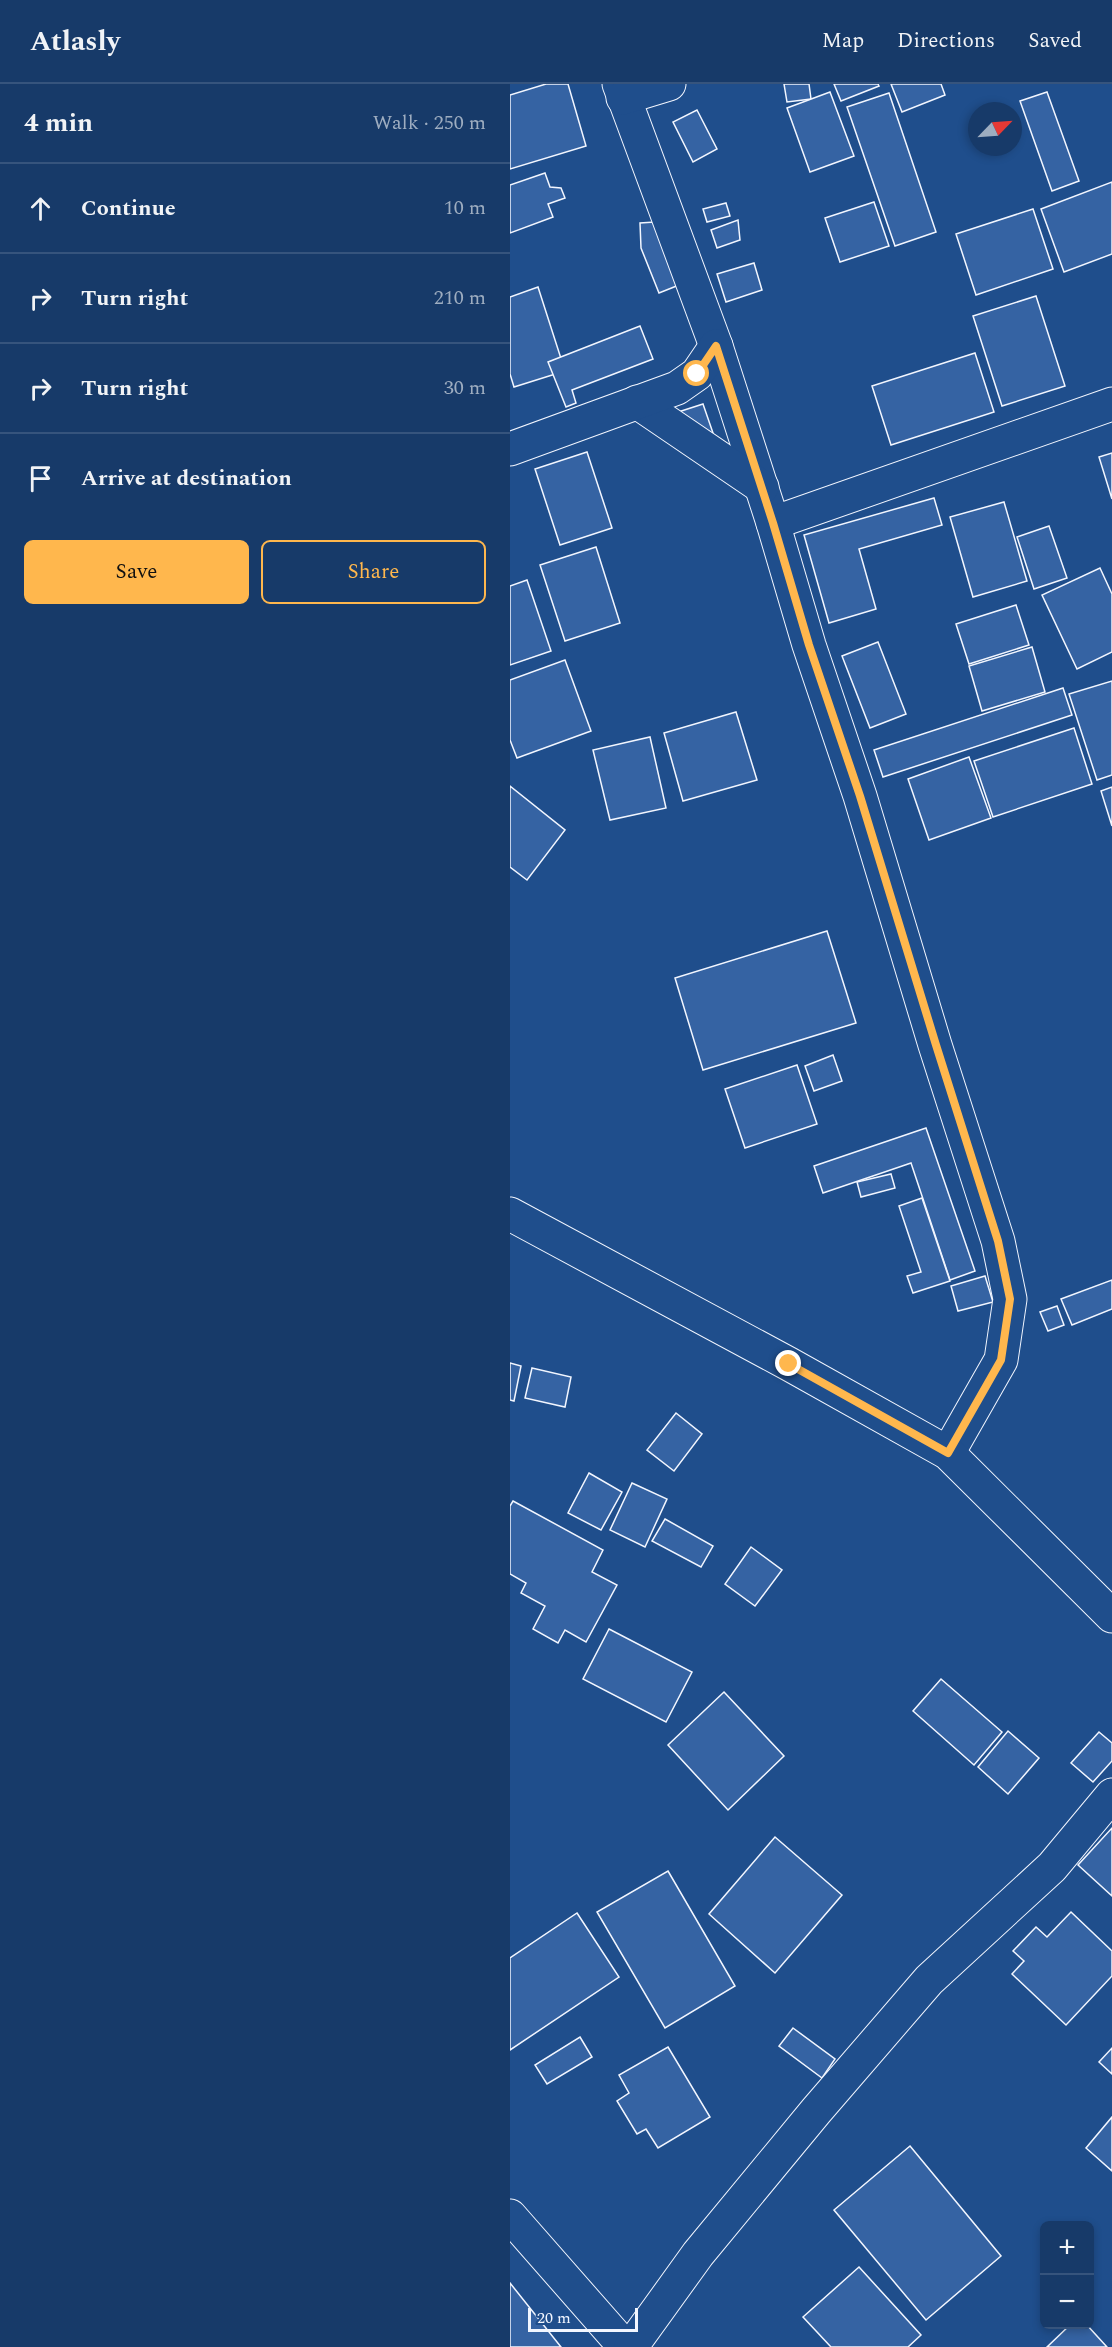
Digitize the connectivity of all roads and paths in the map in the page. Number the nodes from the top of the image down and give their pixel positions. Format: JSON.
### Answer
{"nodes":[{"id":1,"x":669,"y":84,"type":"edge"},
{"id":2,"x":621,"y":91,"type":"edge"},
{"id":3,"x":716,"y":346,"type":"junction"},
{"id":4,"x":637,"y":402,"type":"junction"},
{"id":5,"x":1112,"y":404,"type":"edge"},
{"id":6,"x":510,"y":448,"type":"edge"},
{"id":7,"x":762,"y":488,"type":"junction"},
{"id":8,"x":773,"y":523,"type":"junction"},
{"id":9,"x":510,"y":1214,"type":"edge"},
{"id":10,"x":948,"y":1453,"type":"junction"},
{"id":11,"x":1112,"y":1616,"type":"edge"},
{"id":12,"x":1112,"y":1795,"type":"edge"},
{"id":13,"x":510,"y":2216,"type":"edge"},
{"id":14,"x":625,"y":2347,"type":"edge"},
{"id":15,"x":630,"y":2347,"type":"edge"}],
"edges":[{"from":1,"to":2,"type":"street"},
{"from":2,"to":3,"type":"street"},
{"from":3,"to":4,"type":"street"},
{"from":3,"to":7,"type":"street"},
{"from":4,"to":6,"type":"street"},
{"from":4,"to":7,"type":"street"},
{"from":5,"to":8,"type":"street"},
{"from":7,"to":8,"type":"street"},
{"from":8,"to":10,"type":"street"},
{"from":9,"to":10,"type":"street"},
{"from":10,"to":11,"type":"street"},
{"from":12,"to":15,"type":"street"},
{"from":13,"to":14,"type":"street"}]}
